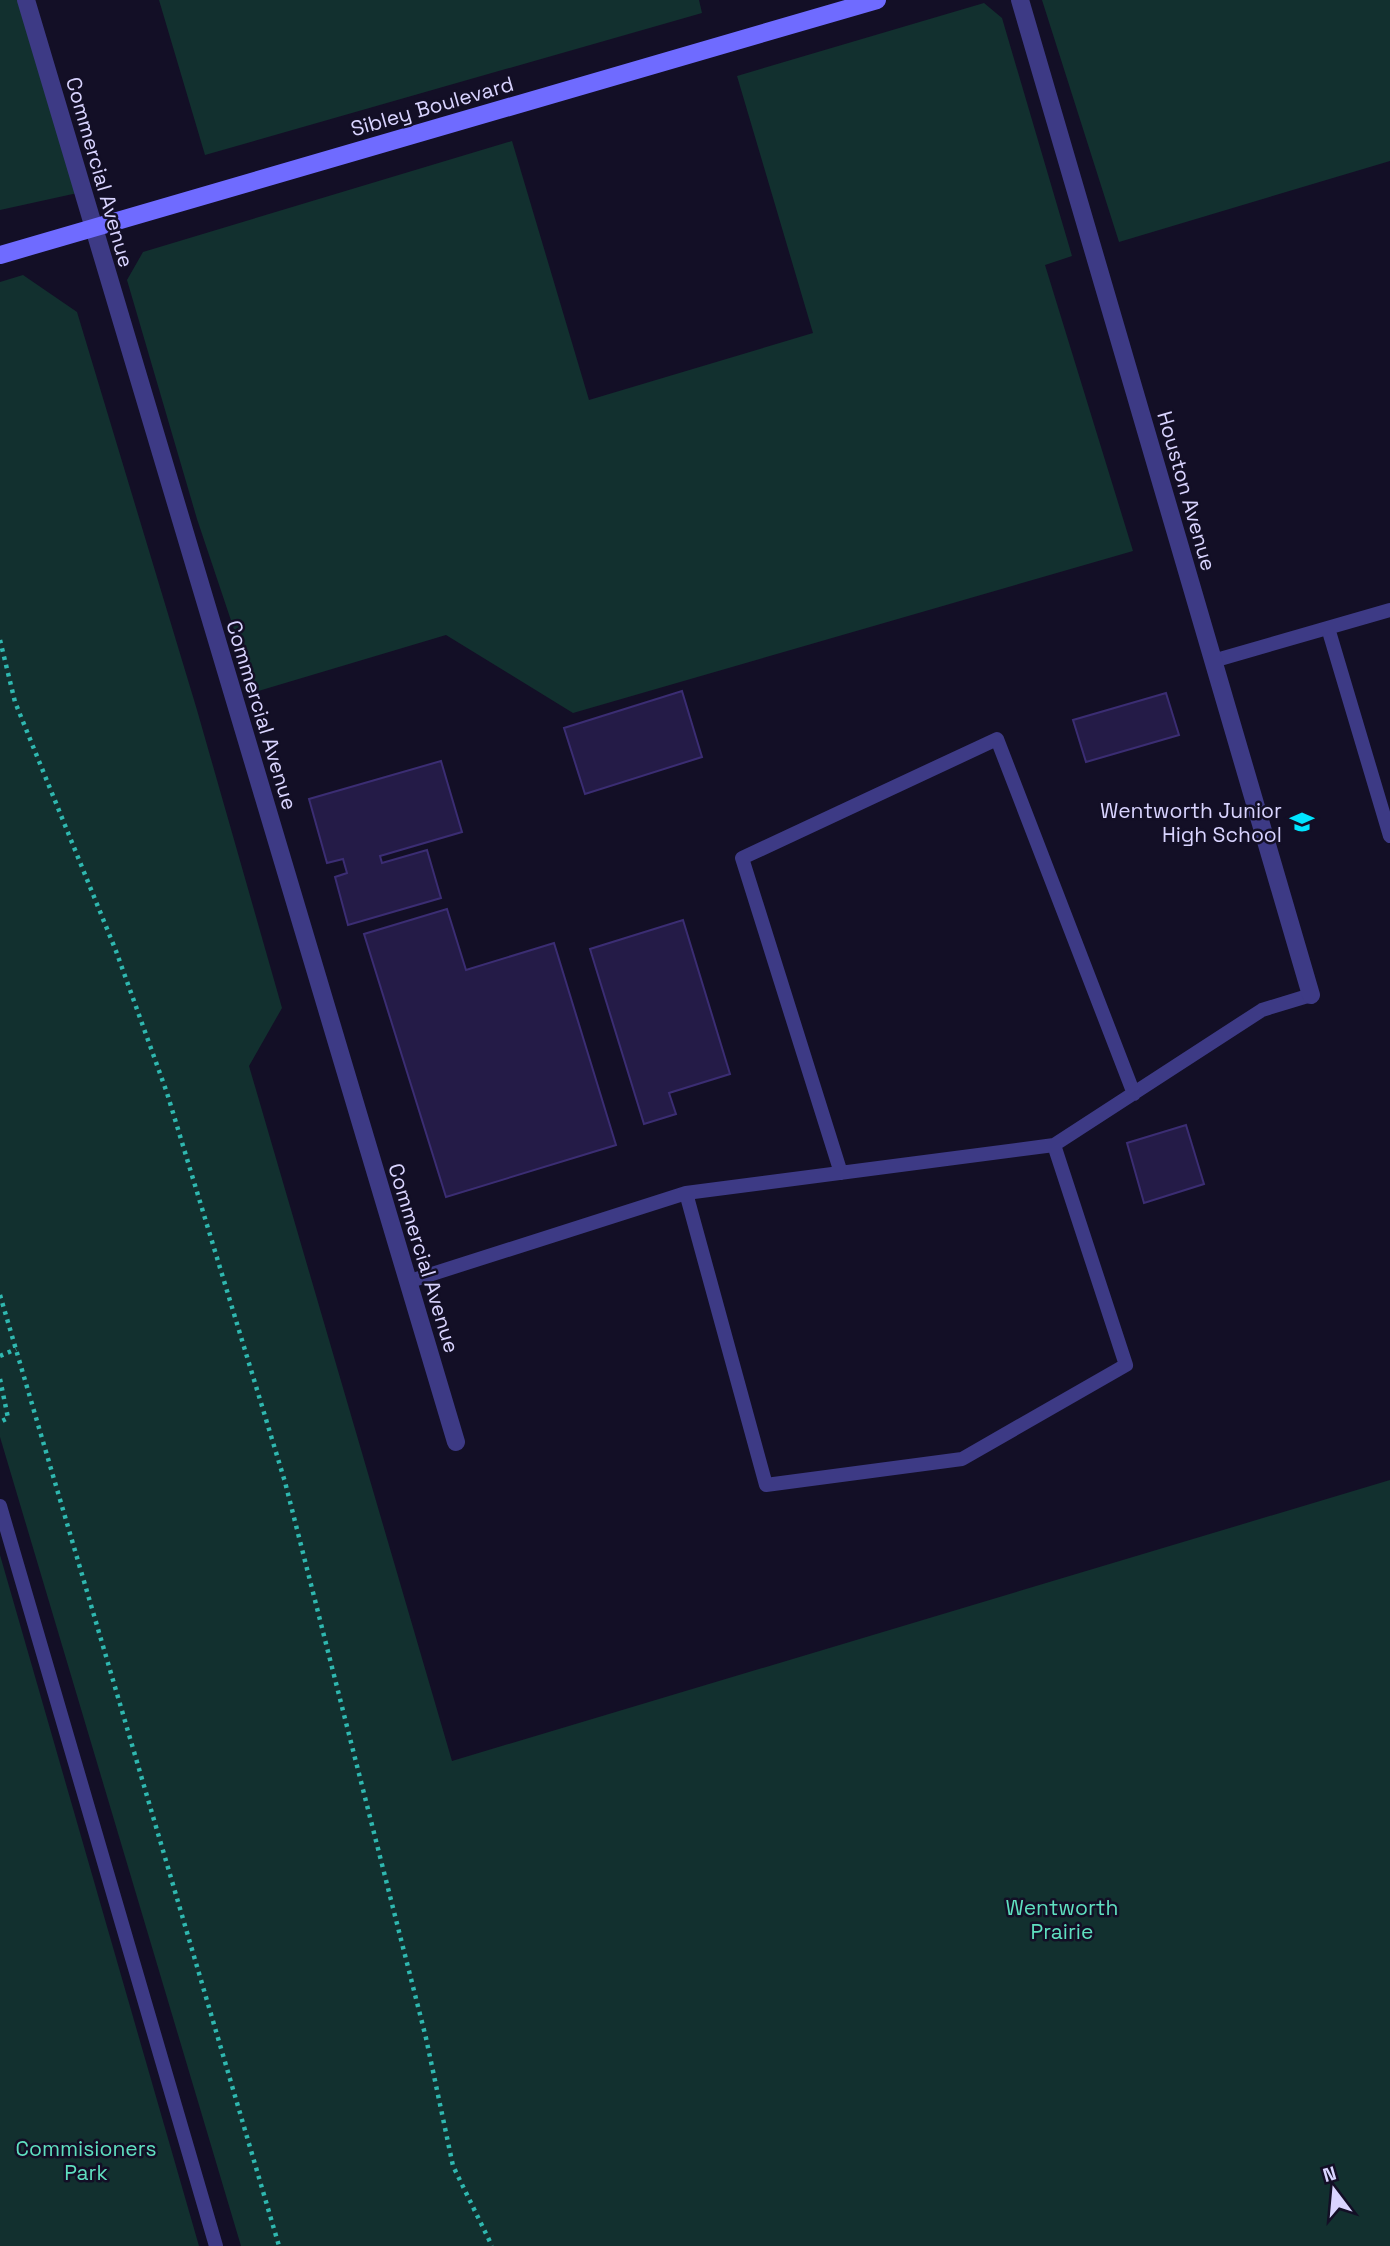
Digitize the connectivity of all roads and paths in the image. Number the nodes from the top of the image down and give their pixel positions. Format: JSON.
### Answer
{"nodes":[{"id":1,"x":26,"y":0,"type":"edge"},
{"id":2,"x":877,"y":0,"type":"edge"},
{"id":3,"x":1020,"y":0,"type":"edge"},
{"id":4,"x":92,"y":229,"type":"junction"},
{"id":5,"x":0,"y":255,"type":"edge"},
{"id":6,"x":1390,"y":610,"type":"edge"},
{"id":7,"x":1328,"y":628,"type":"junction"},
{"id":8,"x":0,"y":640,"type":"edge"},
{"id":9,"x":1213,"y":661,"type":"junction"},
{"id":10,"x":1390,"y":836,"type":"edge"},
{"id":11,"x":1311,"y":995,"type":"joint"},
{"id":12,"x":1134,"y":1094,"type":"junction"},
{"id":13,"x":1054,"y":1146,"type":"junction"},
{"id":14,"x":841,"y":1173,"type":"junction"},
{"id":15,"x":686,"y":1193,"type":"junction"},
{"id":16,"x":407,"y":1282,"type":"junction"},
{"id":17,"x":0,"y":1295,"type":"edge"},
{"id":18,"x":16,"y":1349,"type":"junction"},
{"id":19,"x":0,"y":1356,"type":"edge"},
{"id":20,"x":0,"y":1379,"type":"edge"},
{"id":21,"x":0,"y":1422,"type":"edge"},
{"id":22,"x":456,"y":1442,"type":"dead end"},
{"id":23,"x":0,"y":1506,"type":"edge"},
{"id":24,"x":216,"y":2246,"type":"edge"},
{"id":25,"x":279,"y":2246,"type":"edge"},
{"id":26,"x":492,"y":2246,"type":"edge"}],
"edges":[{"from":1,"to":4,"type":"street","name":"Commercial Avenue"},
{"from":2,"to":4,"type":"main road","name":"Sibley Boulevard"},
{"from":3,"to":9,"type":"street","name":"Houston Avenue"},
{"from":4,"to":5,"type":"main road","name":"Sibley Boulevard"},
{"from":4,"to":16,"type":"street","name":"Commercial Avenue"},
{"from":6,"to":7,"type":"lane"},
{"from":7,"to":9,"type":"lane"},
{"from":7,"to":10,"type":"lane"},
{"from":8,"to":26,"type":"path"},
{"from":9,"to":11,"type":"street","name":"Houston Avenue"},
{"from":11,"to":12,"type":"lane"},
{"from":12,"to":13,"type":"lane"},
{"from":12,"to":14,"type":"lane"},
{"from":13,"to":14,"type":"lane"},
{"from":13,"to":15,"type":"lane"},
{"from":14,"to":15,"type":"lane"},
{"from":15,"to":16,"type":"lane"},
{"from":16,"to":22,"type":"street","name":"Commercial Avenue"},
{"from":17,"to":18,"type":"path"},
{"from":18,"to":19,"type":"path"},
{"from":18,"to":25,"type":"path"},
{"from":20,"to":21,"type":"path"},
{"from":23,"to":24,"type":"lane"}]}
